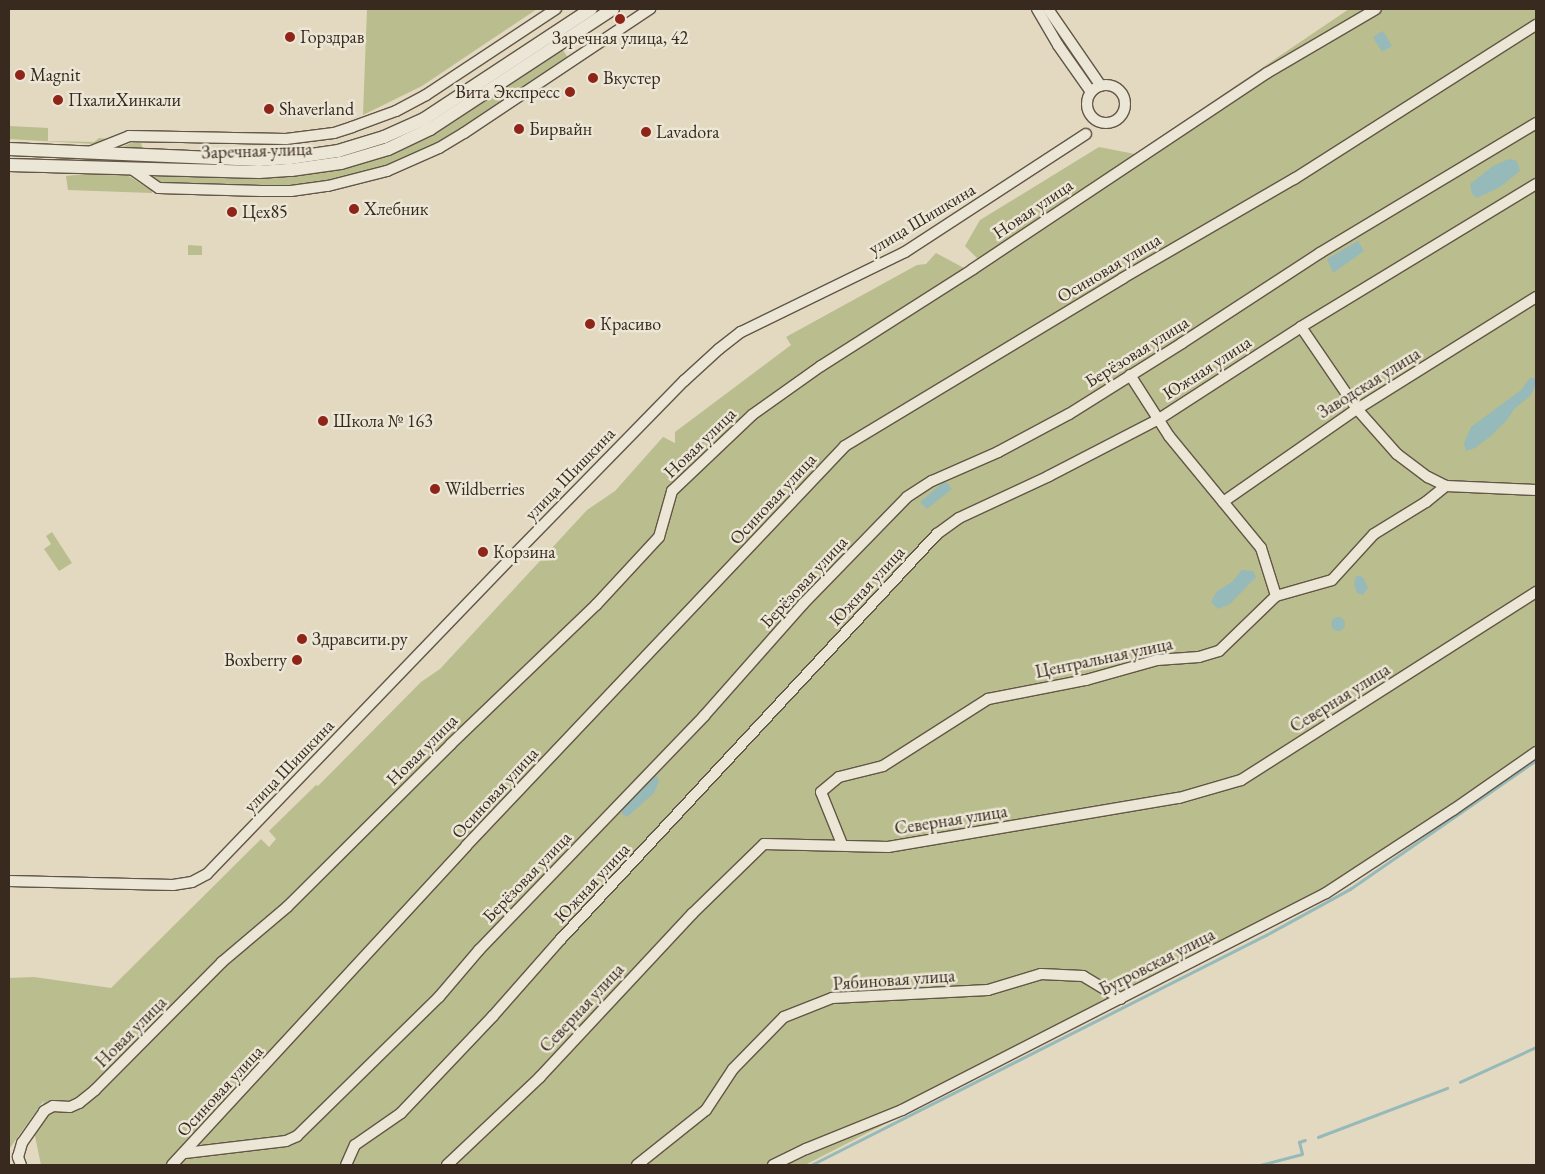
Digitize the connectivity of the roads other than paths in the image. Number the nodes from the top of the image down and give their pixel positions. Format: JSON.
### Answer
{"nodes":[{"id":1,"x":556,"y":9,"type":"edge"},
{"id":2,"x":591,"y":9,"type":"edge"},
{"id":3,"x":613,"y":9,"type":"edge"},
{"id":4,"x":650,"y":9,"type":"edge"},
{"id":5,"x":1037,"y":9,"type":"edge"},
{"id":6,"x":1048,"y":9,"type":"edge"},
{"id":7,"x":1376,"y":9,"type":"edge"},
{"id":8,"x":1536,"y":25,"type":"edge"},
{"id":9,"x":1101,"y":86,"type":"junction"},
{"id":10,"x":1091,"y":92,"type":"junction"},
{"id":11,"x":1536,"y":123,"type":"edge"},
{"id":12,"x":1086,"y":134,"type":"dead end"},
{"id":13,"x":9,"y":149,"type":"edge"},
{"id":14,"x":91,"y":152,"type":"junction"},
{"id":15,"x":9,"y":165,"type":"edge"},
{"id":16,"x":129,"y":168,"type":"junction"},
{"id":17,"x":1536,"y":184,"type":"edge"},
{"id":18,"x":1536,"y":298,"type":"edge"},
{"id":19,"x":1301,"y":327,"type":"junction"},
{"id":20,"x":1130,"y":375,"type":"junction"},
{"id":21,"x":1357,"y":409,"type":"junction"},
{"id":22,"x":1159,"y":419,"type":"junction"},
{"id":23,"x":1446,"y":486,"type":"junction"},
{"id":24,"x":1536,"y":490,"type":"edge"},
{"id":25,"x":1223,"y":502,"type":"junction"},
{"id":26,"x":1536,"y":592,"type":"edge"},
{"id":27,"x":1276,"y":596,"type":"junction"},
{"id":28,"x":1536,"y":752,"type":"edge"},
{"id":29,"x":842,"y":844,"type":"junction"},
{"id":30,"x":9,"y":881,"type":"edge"},
{"id":31,"x":1121,"y":999,"type":"junction"},
{"id":32,"x":185,"y":1153,"type":"junction"},
{"id":33,"x":21,"y":1165,"type":"edge"},
{"id":34,"x":172,"y":1165,"type":"edge"},
{"id":35,"x":346,"y":1165,"type":"edge"},
{"id":36,"x":447,"y":1165,"type":"edge"},
{"id":37,"x":637,"y":1165,"type":"edge"},
{"id":38,"x":773,"y":1165,"type":"edge"}],
"edges":[{"from":1,"to":14,"type":"street"},
{"from":2,"to":14,"type":"street","name":"Заречная улица"},
{"from":3,"to":16,"type":"street","name":"Заречная улица"},
{"from":4,"to":16,"type":"street"},
{"from":5,"to":10,"type":"street"},
{"from":6,"to":9,"type":"street"},
{"from":7,"to":33,"type":"street","name":"Новая улица"},
{"from":8,"to":32,"type":"street","name":"Осиновая улица"},
{"from":9,"to":10,"type":"street"},
{"from":9,"to":10,"type":"street"},
{"from":11,"to":20,"type":"street","name":"Берёзовая улица"},
{"from":12,"to":30,"type":"street","name":"улица Шишкина"},
{"from":13,"to":14,"type":"street","name":"Заречная улица"},
{"from":15,"to":16,"type":"street","name":"Заречная улица"},
{"from":17,"to":19,"type":"street","name":"Южная улица"},
{"from":18,"to":21,"type":"street","name":"Заводская улица"},
{"from":19,"to":21,"type":"street"},
{"from":19,"to":22,"type":"street","name":"Южная улица"},
{"from":20,"to":22,"type":"street"},
{"from":20,"to":32,"type":"street","name":"Берёзовая улица"},
{"from":21,"to":23,"type":"street"},
{"from":21,"to":25,"type":"street","name":"Заводская улица"},
{"from":22,"to":25,"type":"street"},
{"from":22,"to":35,"type":"street","name":"Южная улица"},
{"from":23,"to":24,"type":"street"},
{"from":23,"to":27,"type":"street","name":"Центральная улица"},
{"from":25,"to":27,"type":"street"},
{"from":26,"to":29,"type":"street","name":"Северная улица"},
{"from":27,"to":29,"type":"street","name":"Центральная улица"},
{"from":28,"to":31,"type":"street","name":"Бугровская улица"},
{"from":29,"to":36,"type":"street","name":"Северная улица"},
{"from":31,"to":37,"type":"street","name":"Рябиновая улица"},
{"from":31,"to":38,"type":"street","name":"Бугровская улица"},
{"from":32,"to":34,"type":"street","name":"Осиновая улица"}]}
